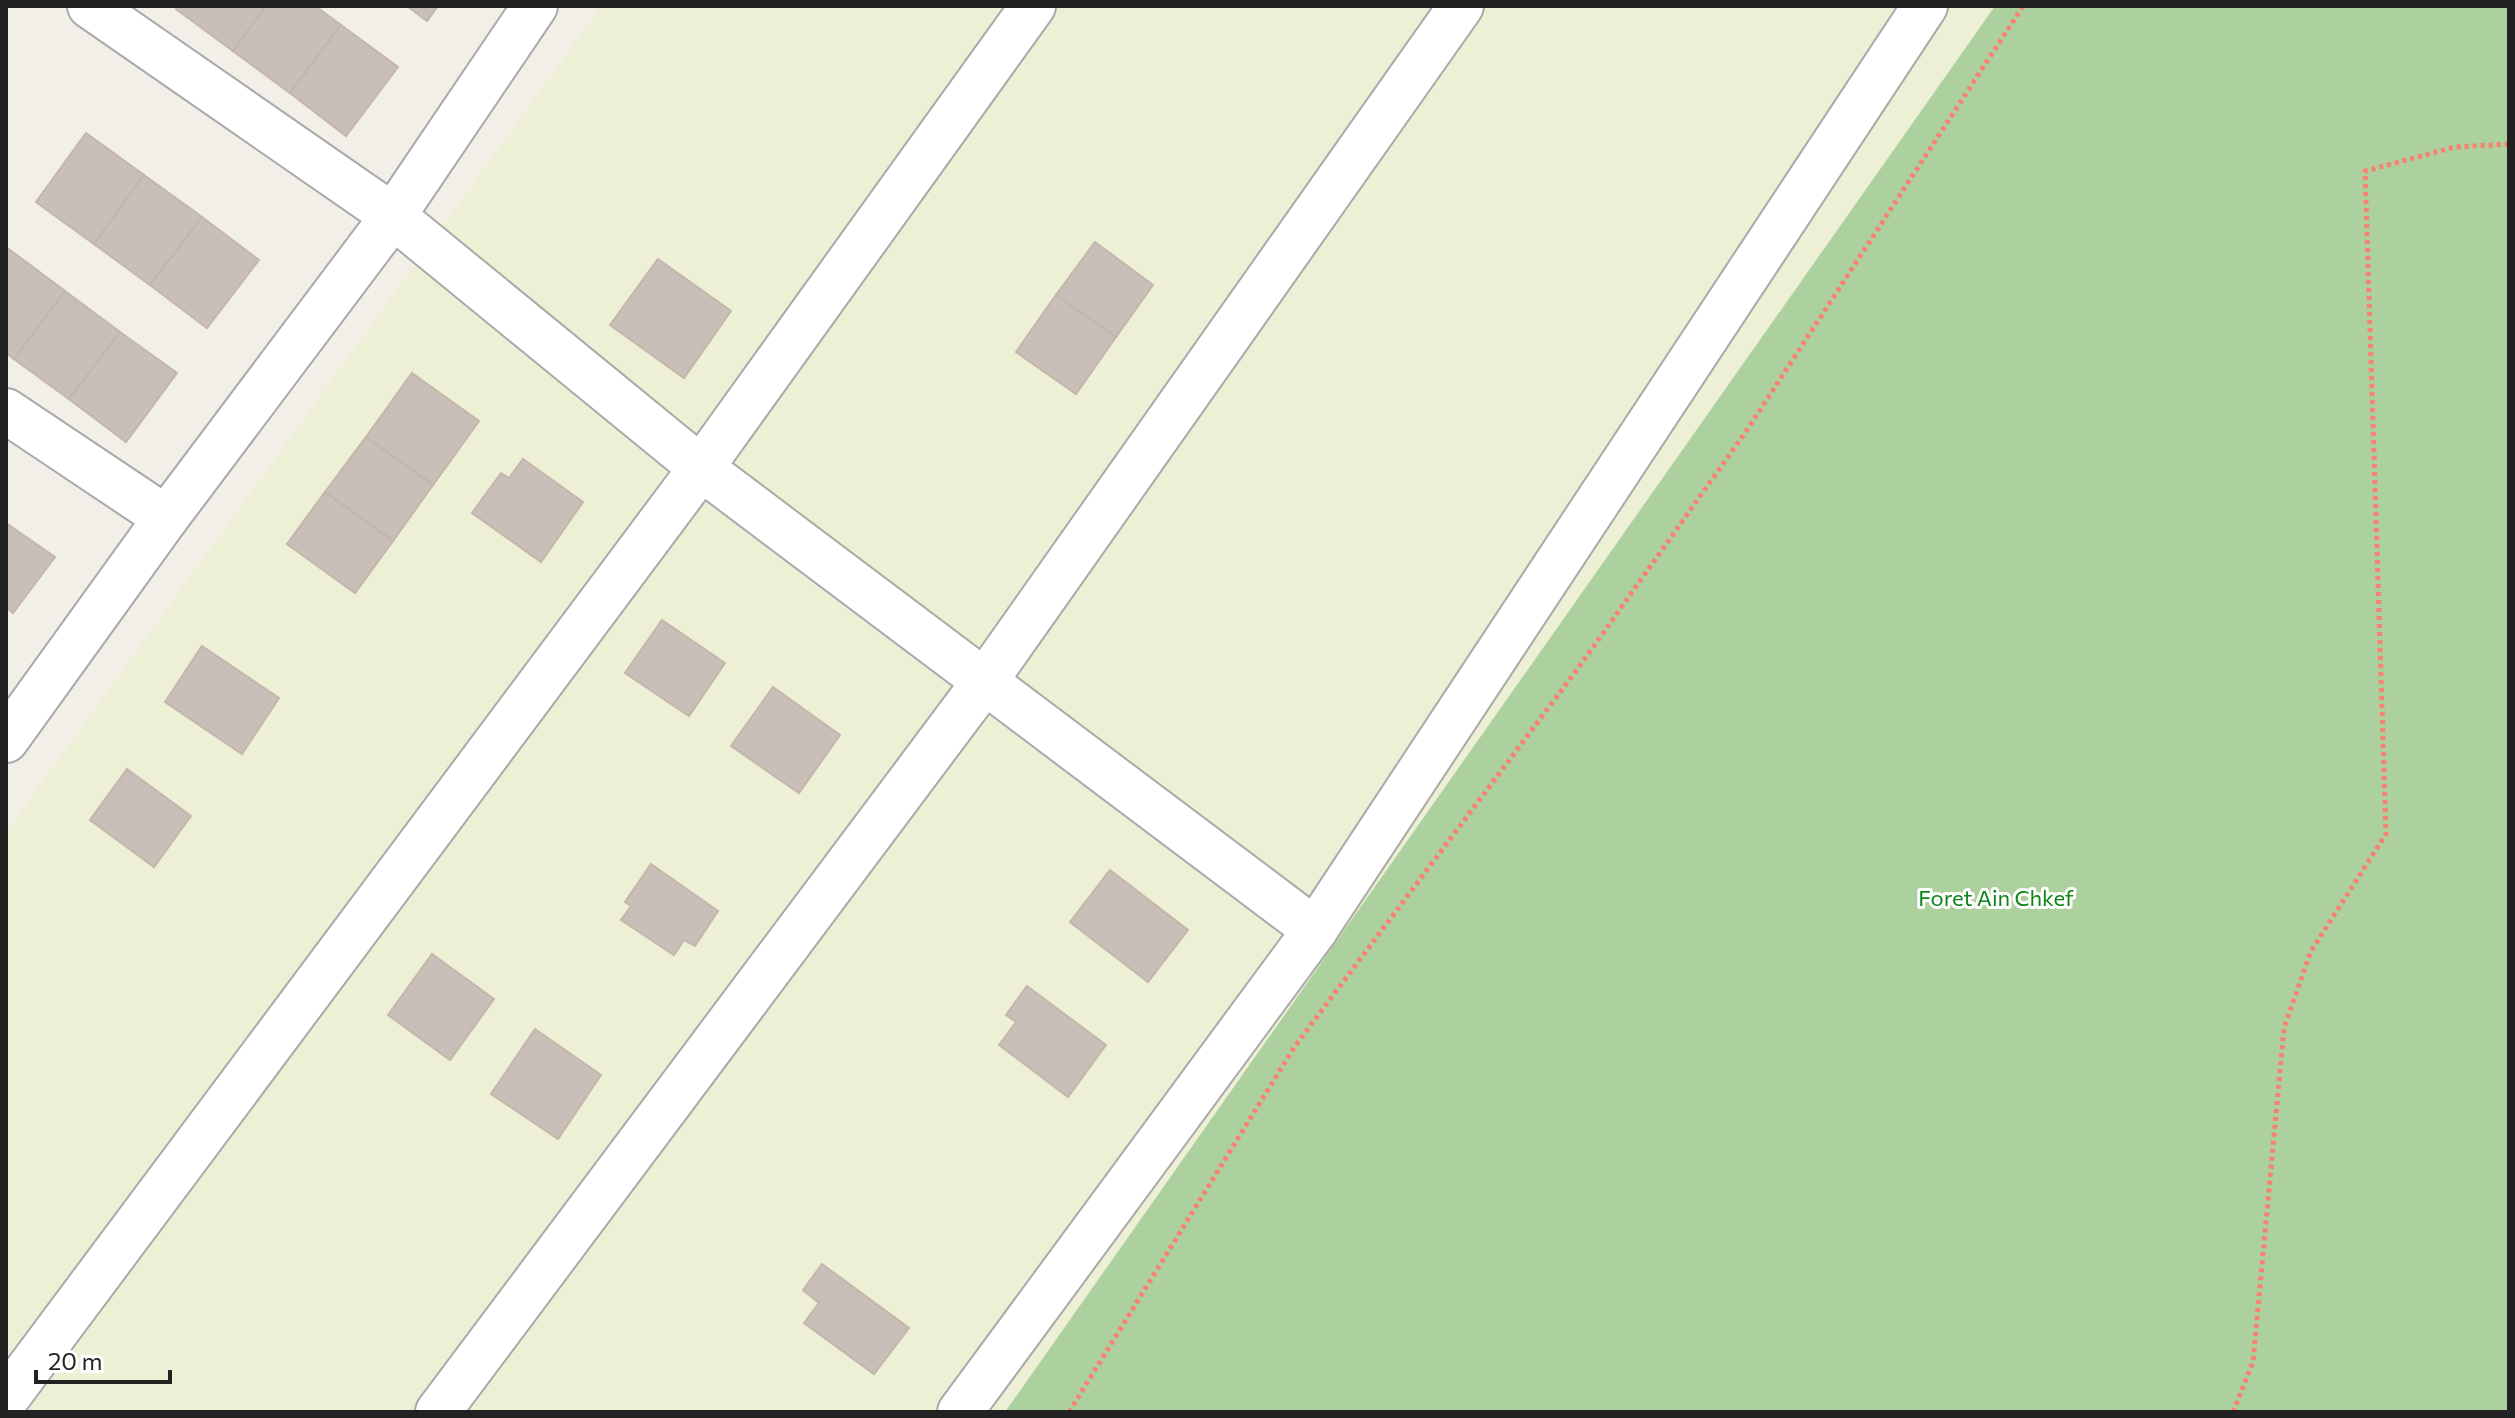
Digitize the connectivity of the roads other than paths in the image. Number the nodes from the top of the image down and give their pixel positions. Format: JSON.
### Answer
{"nodes":[{"id":1,"x":90,"y":6,"type":"edge"},
{"id":2,"x":535,"y":6,"type":"edge"},
{"id":3,"x":1033,"y":6,"type":"edge"},
{"id":4,"x":1461,"y":6,"type":"edge"},
{"id":5,"x":1925,"y":6,"type":"edge"},
{"id":6,"x":393,"y":216,"type":"junction"},
{"id":7,"x":6,"y":411,"type":"edge"},
{"id":8,"x":701,"y":468,"type":"junction"},
{"id":9,"x":166,"y":518,"type":"junction"},
{"id":10,"x":985,"y":681,"type":"junction"},
{"id":11,"x":6,"y":740,"type":"edge"},
{"id":12,"x":1315,"y":930,"type":"junction"},
{"id":13,"x":6,"y":1399,"type":"edge"},
{"id":14,"x":438,"y":1412,"type":"edge"},
{"id":15,"x":960,"y":1412,"type":"edge"}],
"edges":[{"from":1,"to":6,"type":"street"},
{"from":2,"to":6,"type":"street"},
{"from":3,"to":8,"type":"street"},
{"from":4,"to":10,"type":"street"},
{"from":5,"to":12,"type":"street"},
{"from":6,"to":8,"type":"street"},
{"from":6,"to":9,"type":"street"},
{"from":7,"to":9,"type":"street"},
{"from":8,"to":10,"type":"street"},
{"from":8,"to":13,"type":"street"},
{"from":9,"to":11,"type":"street"},
{"from":10,"to":12,"type":"street"},
{"from":10,"to":14,"type":"street"},
{"from":12,"to":15,"type":"street"}]}
